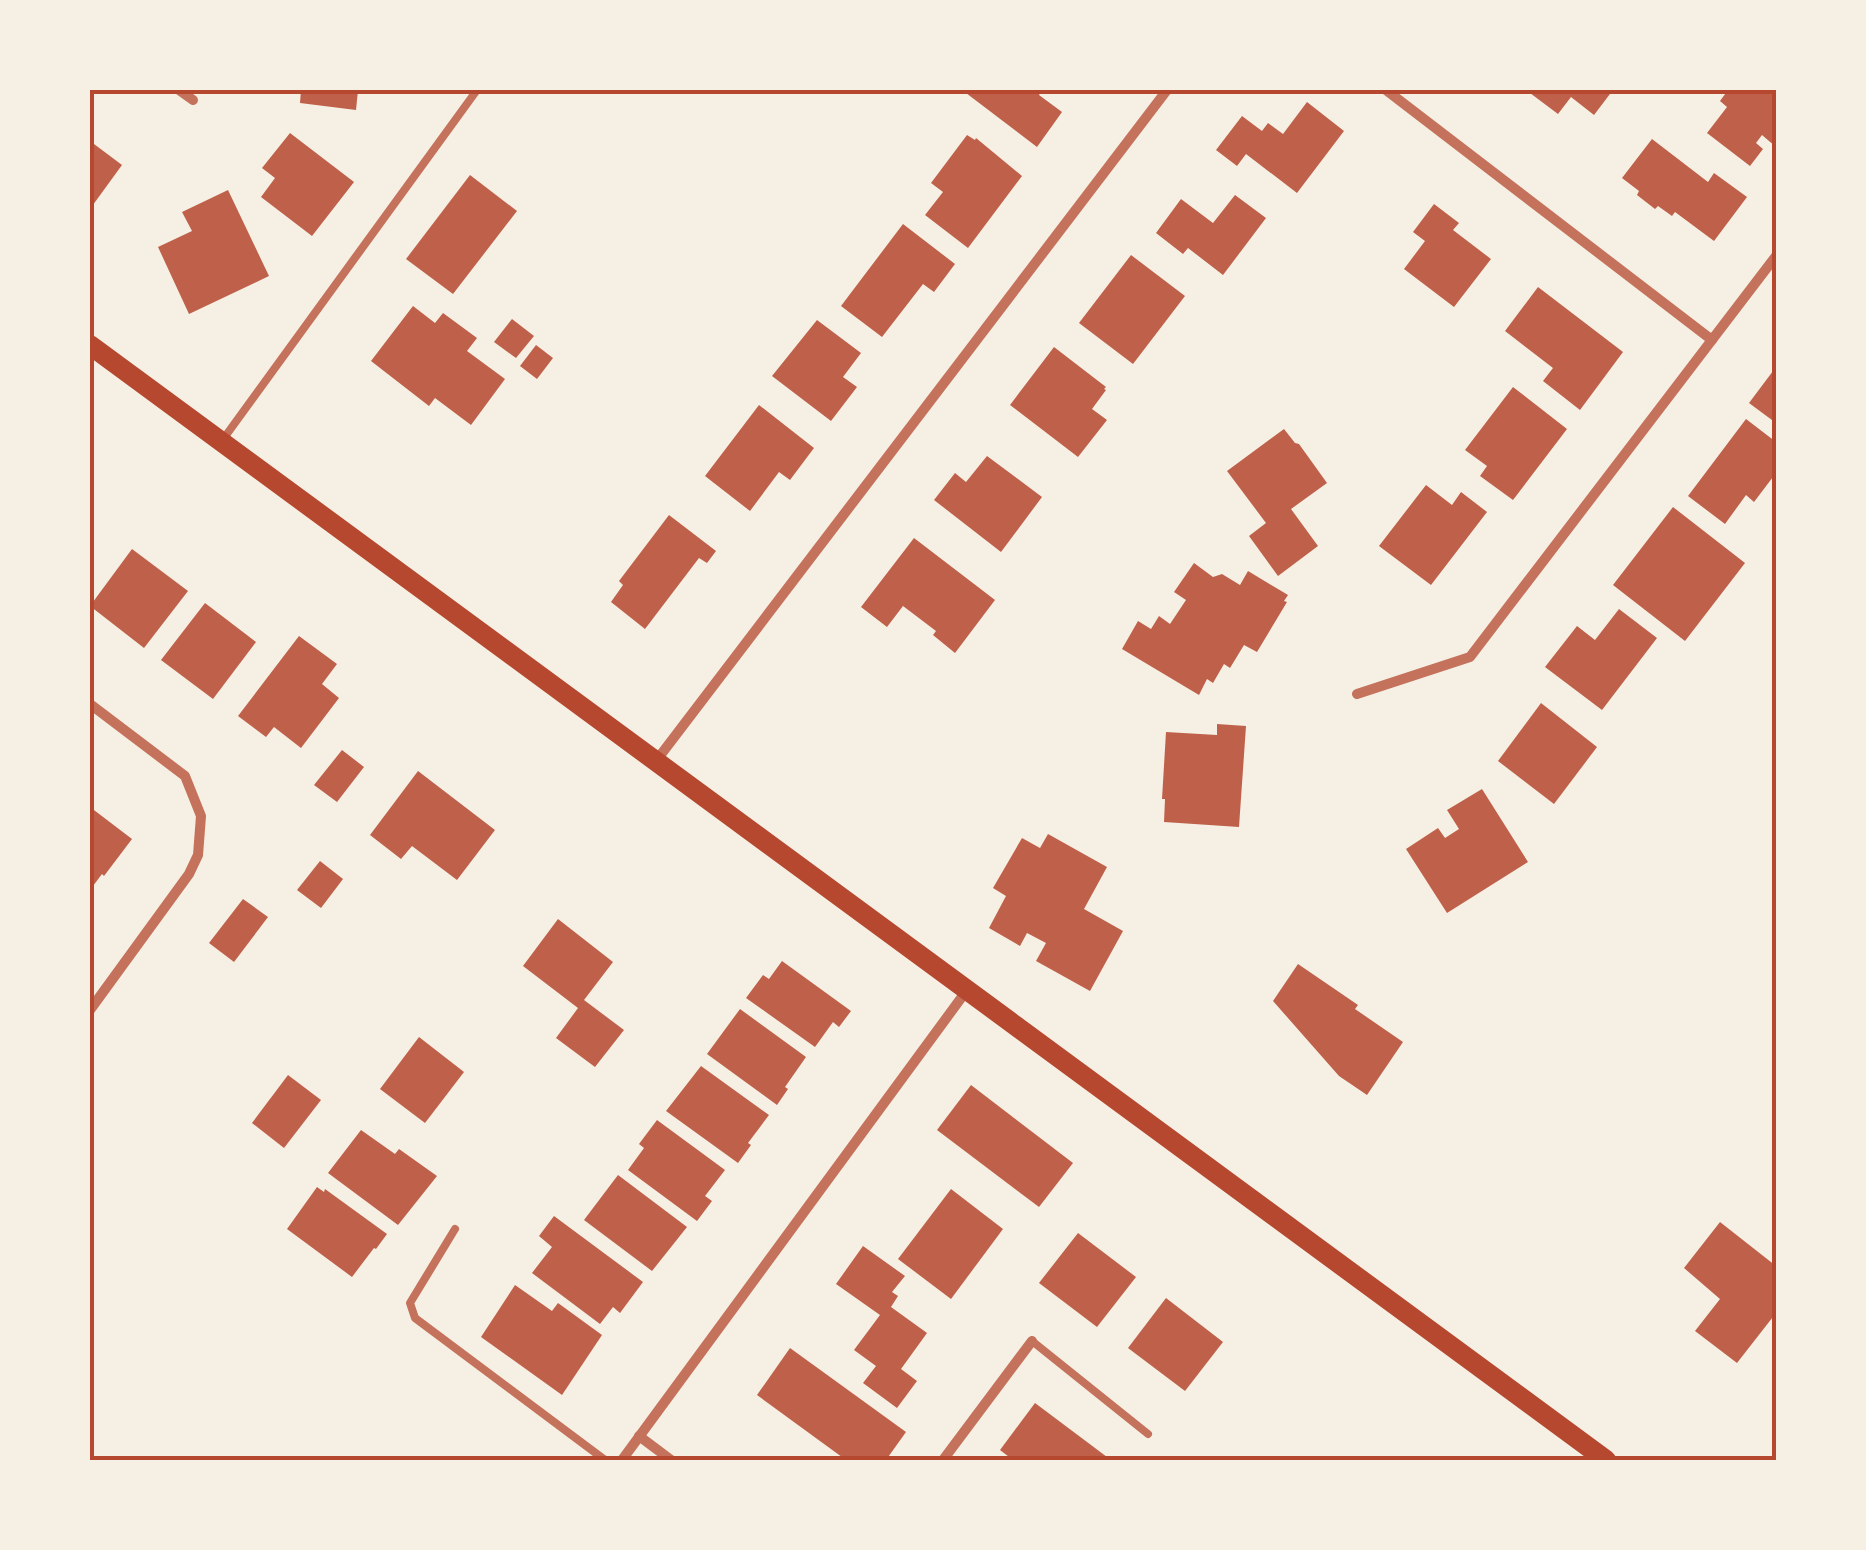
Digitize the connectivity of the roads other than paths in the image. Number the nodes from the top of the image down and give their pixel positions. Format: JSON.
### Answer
{"nodes":[{"id":1,"x":179,"y":90,"type":"edge"},
{"id":2,"x":476,"y":90,"type":"edge"},
{"id":3,"x":1168,"y":90,"type":"edge"},
{"id":4,"x":1386,"y":90,"type":"edge"},
{"id":5,"x":193,"y":100,"type":"dead end"},
{"id":6,"x":1776,"y":256,"type":"edge"},
{"id":7,"x":1712,"y":340,"type":"junction"},
{"id":8,"x":90,"y":345,"type":"edge"},
{"id":9,"x":222,"y":442,"type":"junction"},
{"id":10,"x":1357,"y":694,"type":"dead end"},
{"id":11,"x":90,"y":704,"type":"edge"},
{"id":12,"x":656,"y":761,"type":"junction"},
{"id":13,"x":966,"y":990,"type":"junction"},
{"id":14,"x":90,"y":1010,"type":"edge"},
{"id":15,"x":456,"y":1229,"type":"dead end"},
{"id":16,"x":1032,"y":1341,"type":"joint"},
{"id":17,"x":1148,"y":1434,"type":"dead end"},
{"id":18,"x":640,"y":1436,"type":"junction"},
{"id":19,"x":605,"y":1460,"type":"edge"},
{"id":20,"x":622,"y":1460,"type":"edge"},
{"id":21,"x":671,"y":1460,"type":"edge"},
{"id":22,"x":942,"y":1460,"type":"edge"},
{"id":23,"x":1606,"y":1460,"type":"edge"}],
"edges":[{"from":1,"to":5,"type":"street"},
{"from":2,"to":9,"type":"lane"},
{"from":3,"to":12,"type":"street"},
{"from":4,"to":7,"type":"street"},
{"from":6,"to":7,"type":"street"},
{"from":7,"to":10,"type":"street"},
{"from":8,"to":9,"type":"main road"},
{"from":9,"to":12,"type":"main road"},
{"from":11,"to":14,"type":"street"},
{"from":12,"to":13,"type":"main road"},
{"from":13,"to":18,"type":"street"},
{"from":13,"to":23,"type":"main road"},
{"from":15,"to":19,"type":"lane"},
{"from":16,"to":17,"type":"lane"},
{"from":16,"to":22,"type":"street"},
{"from":18,"to":20,"type":"street"},
{"from":18,"to":21,"type":"street"}]}
